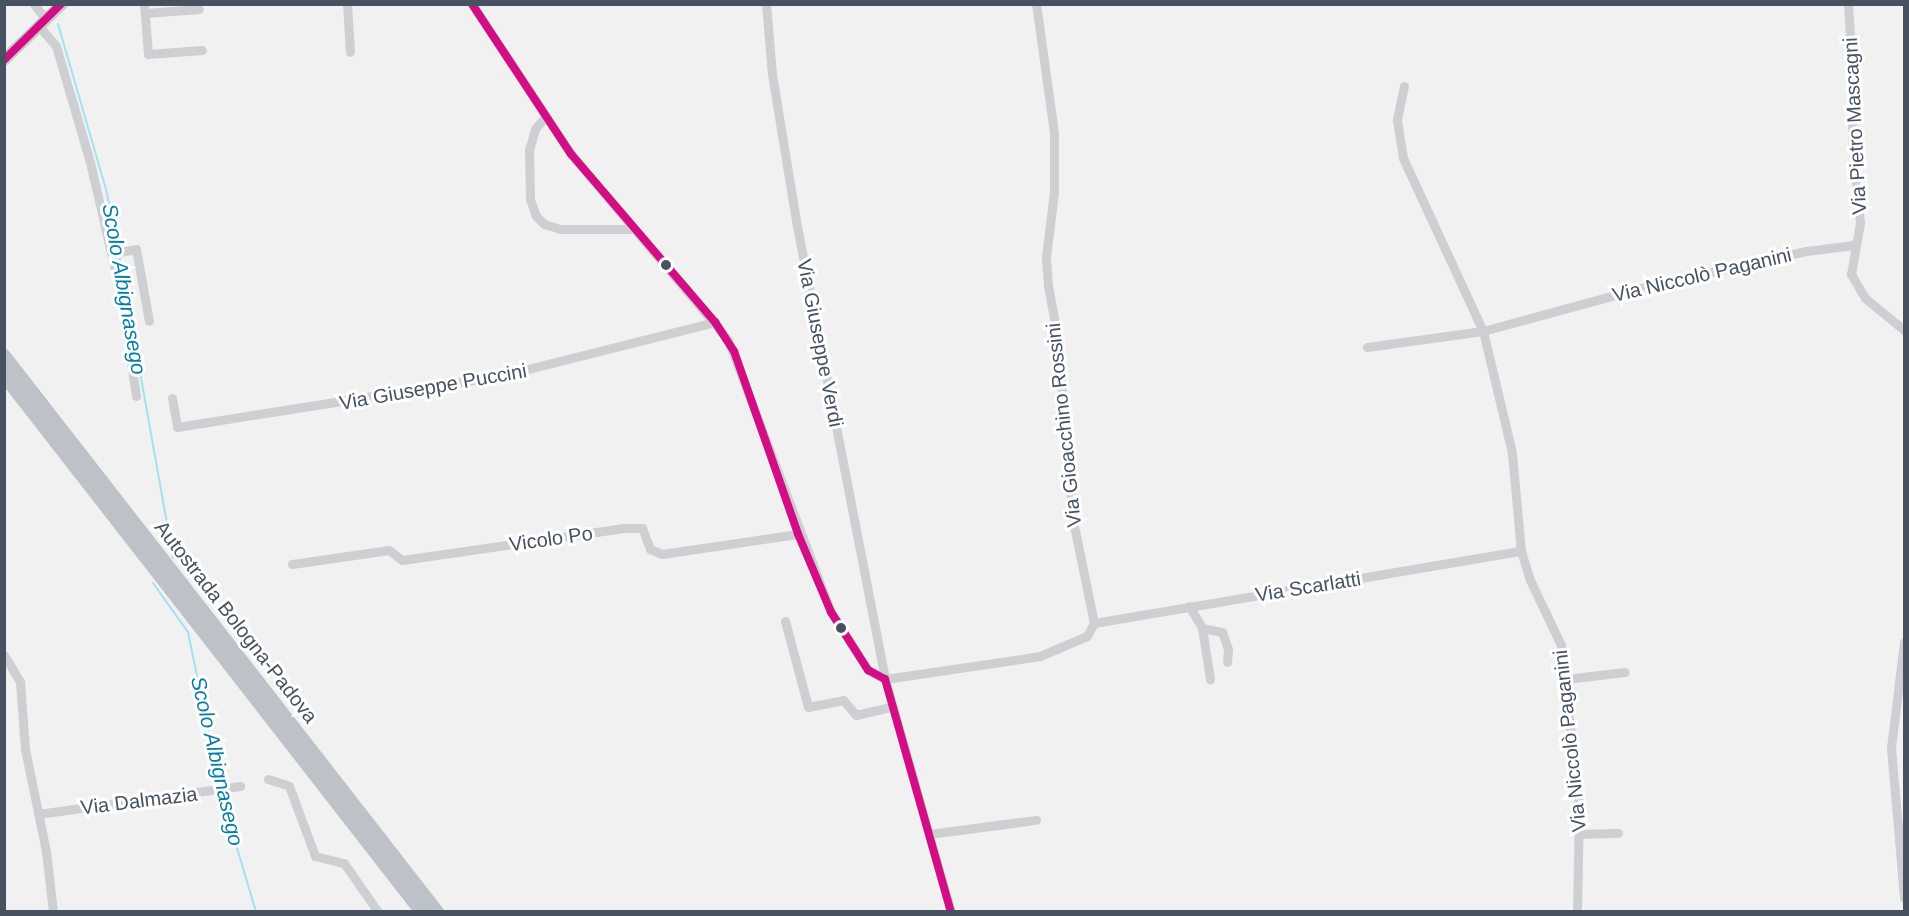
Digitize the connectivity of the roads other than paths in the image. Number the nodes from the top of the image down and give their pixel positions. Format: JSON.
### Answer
{"nodes":[{"id":1,"x":34,"y":4,"type":"edge"},
{"id":2,"x":62,"y":4,"type":"edge"},
{"id":3,"x":347,"y":4,"type":"edge"},
{"id":4,"x":472,"y":4,"type":"edge"},
{"id":5,"x":766,"y":4,"type":"edge"},
{"id":6,"x":1036,"y":4,"type":"edge"},
{"id":7,"x":1848,"y":4,"type":"edge"},
{"id":8,"x":145,"y":9,"type":"edge"},
{"id":9,"x":199,"y":9,"type":"dead end"},
{"id":10,"x":43,"y":23,"type":"junction"},
{"id":11,"x":202,"y":50,"type":"dead end"},
{"id":12,"x":350,"y":52,"type":"dead end"},
{"id":13,"x":4,"y":60,"type":"edge"},
{"id":14,"x":1404,"y":86,"type":"dead end"},
{"id":15,"x":544,"y":118,"type":"junction"},
{"id":16,"x":632,"y":229,"type":"junction"},
{"id":17,"x":1854,"y":245,"type":"junction"},
{"id":18,"x":116,"y":252,"type":"junction"},
{"id":19,"x":149,"y":321,"type":"dead end"},
{"id":20,"x":715,"y":322,"type":"junction"},
{"id":21,"x":1905,"y":330,"type":"edge"},
{"id":22,"x":1483,"y":331,"type":"junction"},
{"id":23,"x":1367,"y":347,"type":"dead end"},
{"id":24,"x":4,"y":356,"type":"edge"},
{"id":25,"x":4,"y":375,"type":"edge"},
{"id":26,"x":136,"y":396,"type":"dead end"},
{"id":27,"x":172,"y":398,"type":"dead end"},
{"id":28,"x":798,"y":534,"type":"junction"},
{"id":29,"x":1521,"y":551,"type":"junction"},
{"id":30,"x":292,"y":564,"type":"dead end"},
{"id":31,"x":1189,"y":606,"type":"junction"},
{"id":32,"x":785,"y":621,"type":"dead end"},
{"id":33,"x":1094,"y":623,"type":"junction"},
{"id":34,"x":1202,"y":628,"type":"junction"},
{"id":35,"x":1905,"y":642,"type":"edge"},
{"id":36,"x":4,"y":655,"type":"edge"},
{"id":37,"x":1227,"y":662,"type":"dead end"},
{"id":38,"x":1625,"y":672,"type":"dead end"},
{"id":39,"x":885,"y":679,"type":"junction"},
{"id":40,"x":1210,"y":679,"type":"dead end"},
{"id":41,"x":1566,"y":679,"type":"junction"},
{"id":42,"x":892,"y":707,"type":"junction"},
{"id":43,"x":268,"y":778,"type":"dead end"},
{"id":44,"x":240,"y":786,"type":"dead end"},
{"id":45,"x":38,"y":813,"type":"junction"},
{"id":46,"x":1036,"y":820,"type":"dead end"},
{"id":47,"x":1618,"y":833,"type":"dead end"},
{"id":48,"x":929,"y":834,"type":"junction"},
{"id":49,"x":1580,"y":834,"type":"junction"},
{"id":50,"x":1905,"y":898,"type":"edge"},
{"id":51,"x":53,"y":912,"type":"edge"},
{"id":52,"x":378,"y":912,"type":"edge"},
{"id":53,"x":422,"y":912,"type":"edge"},
{"id":54,"x":437,"y":912,"type":"edge"},
{"id":55,"x":951,"y":912,"type":"edge"},
{"id":56,"x":1577,"y":912,"type":"edge"}],
"edges":[{"from":1,"to":10,"type":"street"},
{"from":2,"to":10,"type":"main road"},
{"from":3,"to":12,"type":"street"},
{"from":4,"to":15,"type":"street"},
{"from":5,"to":39,"type":"street","name":"Via Giuseppe Verdi"},
{"from":6,"to":33,"type":"street","name":"Via Gioacchino Rossini"},
{"from":7,"to":17,"type":"street","name":"Via Pietro Mascagni"},
{"from":8,"to":9,"type":"street"},
{"from":8,"to":11,"type":"street"},
{"from":10,"to":13,"type":"main road"},
{"from":10,"to":18,"type":"street"},
{"from":14,"to":22,"type":"street","name":"Via Niccolò Paganini"},
{"from":15,"to":16,"type":"street"},
{"from":15,"to":16,"type":"street"},
{"from":16,"to":20,"type":"street"},
{"from":17,"to":21,"type":"street","name":"Via Pietro Mascagni"},
{"from":17,"to":22,"type":"street","name":"Via Niccolò Paganini"},
{"from":18,"to":19,"type":"street"},
{"from":18,"to":26,"type":"street"},
{"from":20,"to":27,"type":"street","name":"Via Giuseppe Puccini"},
{"from":20,"to":28,"type":"street"},
{"from":22,"to":23,"type":"street","name":"Via Niccolò Paganini"},
{"from":22,"to":29,"type":"street","name":"Via Niccolò Paganini"},
{"from":24,"to":54,"type":"highway","name":"Autostrada Bologna-Padova"},
{"from":25,"to":53,"type":"highway","name":"Autostrada Bologna-Padova"},
{"from":28,"to":30,"type":"street","name":"Vicolo Po"},
{"from":28,"to":39,"type":"street"},
{"from":29,"to":31,"type":"street","name":"Via Scarlatti"},
{"from":29,"to":41,"type":"street","name":"Via Niccolò Paganini"},
{"from":31,"to":33,"type":"street","name":"Via Scarlatti"},
{"from":31,"to":34,"type":"street"},
{"from":32,"to":42,"type":"street"},
{"from":33,"to":39,"type":"street"},
{"from":34,"to":37,"type":"street"},
{"from":34,"to":40,"type":"street"},
{"from":35,"to":50,"type":"street"},
{"from":36,"to":45,"type":"street"},
{"from":38,"to":41,"type":"street"},
{"from":39,"to":42,"type":"street","name":"Via Giuseppe Verdi"},
{"from":41,"to":49,"type":"street","name":"Via Niccolò Paganini"},
{"from":42,"to":48,"type":"street","name":"Via Giuseppe Verdi"},
{"from":43,"to":52,"type":"street"},
{"from":44,"to":45,"type":"street","name":"Via Dalmazia"},
{"from":45,"to":51,"type":"street"},
{"from":46,"to":48,"type":"street"},
{"from":47,"to":49,"type":"street"},
{"from":48,"to":55,"type":"street","name":"Via Giuseppe Verdi"},
{"from":49,"to":56,"type":"street","name":"Via Niccolò Paganini"}]}
